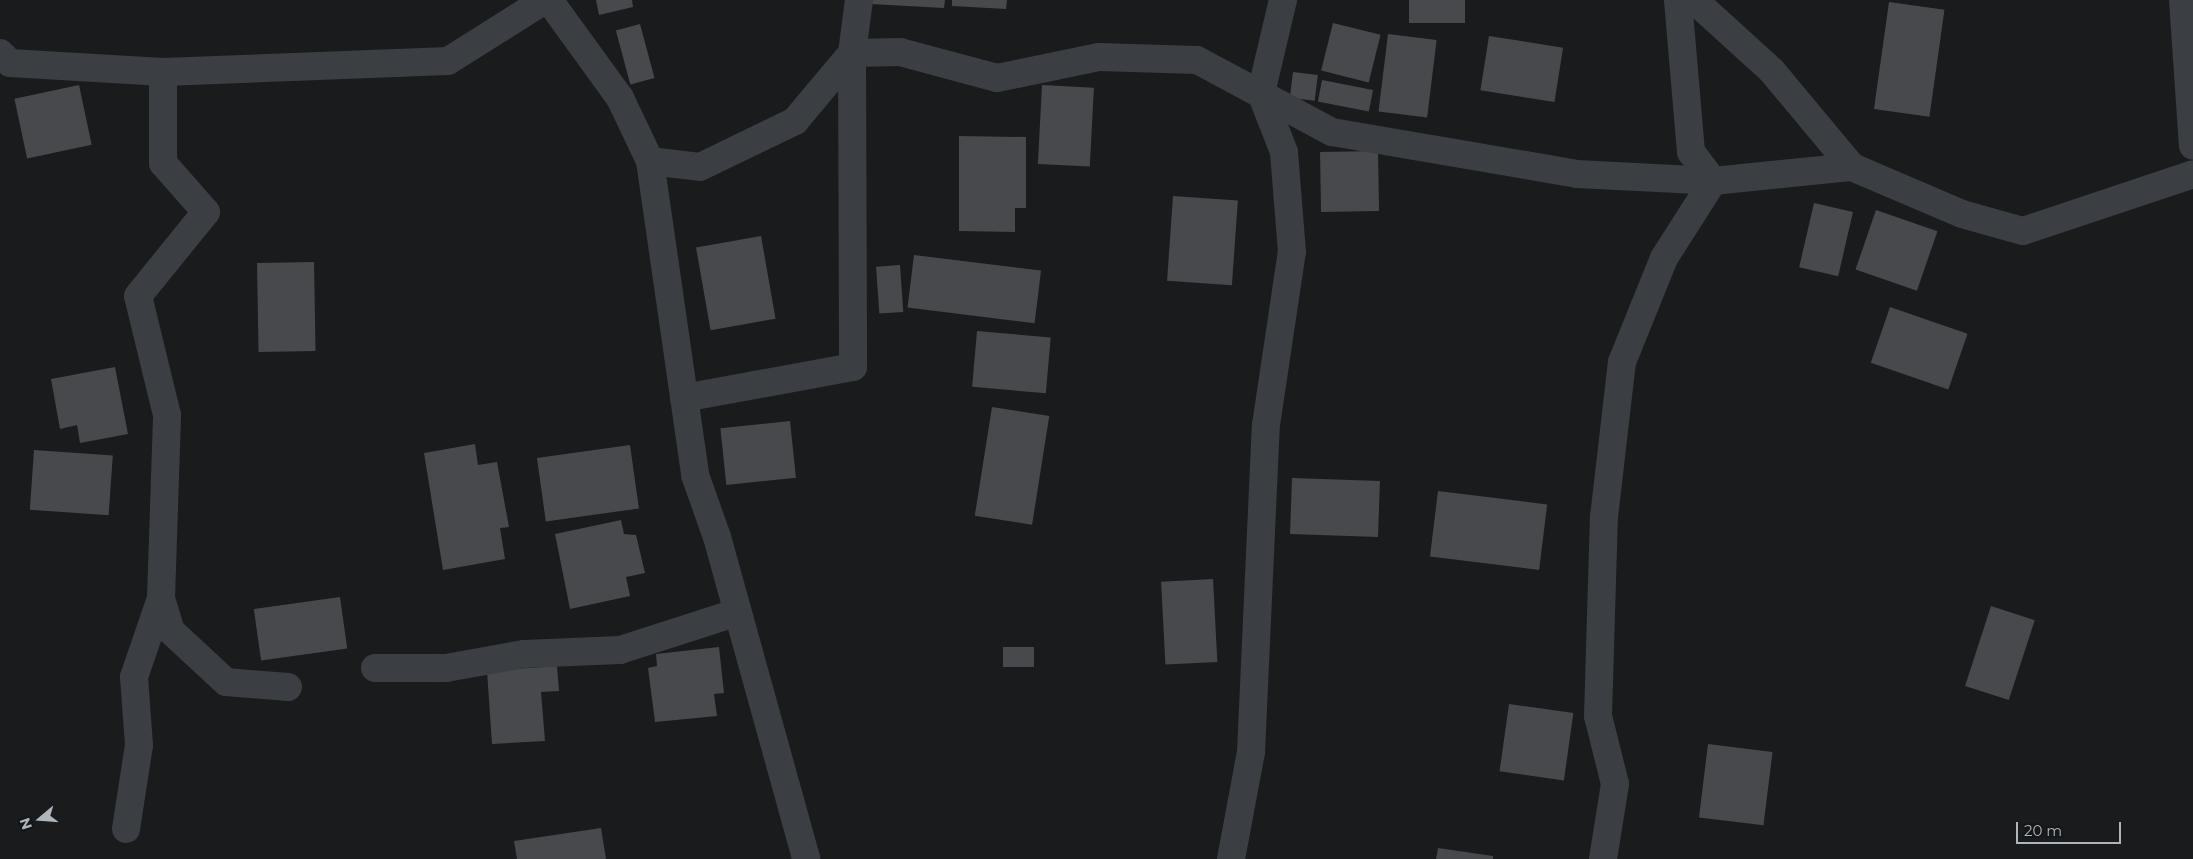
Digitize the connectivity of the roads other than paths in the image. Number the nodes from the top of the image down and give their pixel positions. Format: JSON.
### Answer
{"nodes":[{"id":1,"x":547,"y":0,"type":"edge"},
{"id":2,"x":859,"y":0,"type":"edge"},
{"id":3,"x":1282,"y":0,"type":"edge"},
{"id":4,"x":1678,"y":0,"type":"edge"},
{"id":5,"x":1694,"y":0,"type":"edge"},
{"id":6,"x":2183,"y":0,"type":"edge"},
{"id":7,"x":0,"y":53,"type":"edge"},
{"id":8,"x":852,"y":53,"type":"junction"},
{"id":9,"x":163,"y":72,"type":"junction"},
{"id":10,"x":1261,"y":93,"type":"junction"},
{"id":11,"x":2193,"y":146,"type":"edge"},
{"id":12,"x":650,"y":161,"type":"junction"},
{"id":13,"x":1852,"y":167,"type":"junction"},
{"id":14,"x":2193,"y":174,"type":"edge"},
{"id":15,"x":1713,"y":181,"type":"junction"},
{"id":16,"x":684,"y":398,"type":"junction"},
{"id":17,"x":161,"y":598,"type":"junction"},
{"id":18,"x":735,"y":613,"type":"junction"},
{"id":19,"x":376,"y":668,"type":"dead end"},
{"id":20,"x":288,"y":687,"type":"dead end"},
{"id":21,"x":126,"y":829,"type":"dead end"},
{"id":22,"x":806,"y":859,"type":"edge"},
{"id":23,"x":1231,"y":859,"type":"edge"},
{"id":24,"x":1603,"y":859,"type":"edge"}],
"edges":[{"from":1,"to":9,"type":"street"},
{"from":1,"to":12,"type":"street"},
{"from":2,"to":8,"type":"street"},
{"from":3,"to":10,"type":"street"},
{"from":4,"to":15,"type":"street"},
{"from":5,"to":13,"type":"street"},
{"from":6,"to":11,"type":"street"},
{"from":7,"to":9,"type":"street"},
{"from":8,"to":10,"type":"street"},
{"from":8,"to":12,"type":"street"},
{"from":8,"to":16,"type":"street"},
{"from":9,"to":17,"type":"street"},
{"from":10,"to":15,"type":"street"},
{"from":10,"to":23,"type":"street"},
{"from":12,"to":16,"type":"street"},
{"from":13,"to":14,"type":"street"},
{"from":13,"to":15,"type":"street"},
{"from":15,"to":24,"type":"street"},
{"from":16,"to":18,"type":"street"},
{"from":17,"to":20,"type":"street"},
{"from":17,"to":21,"type":"street"},
{"from":18,"to":19,"type":"street"},
{"from":18,"to":22,"type":"street"}]}
